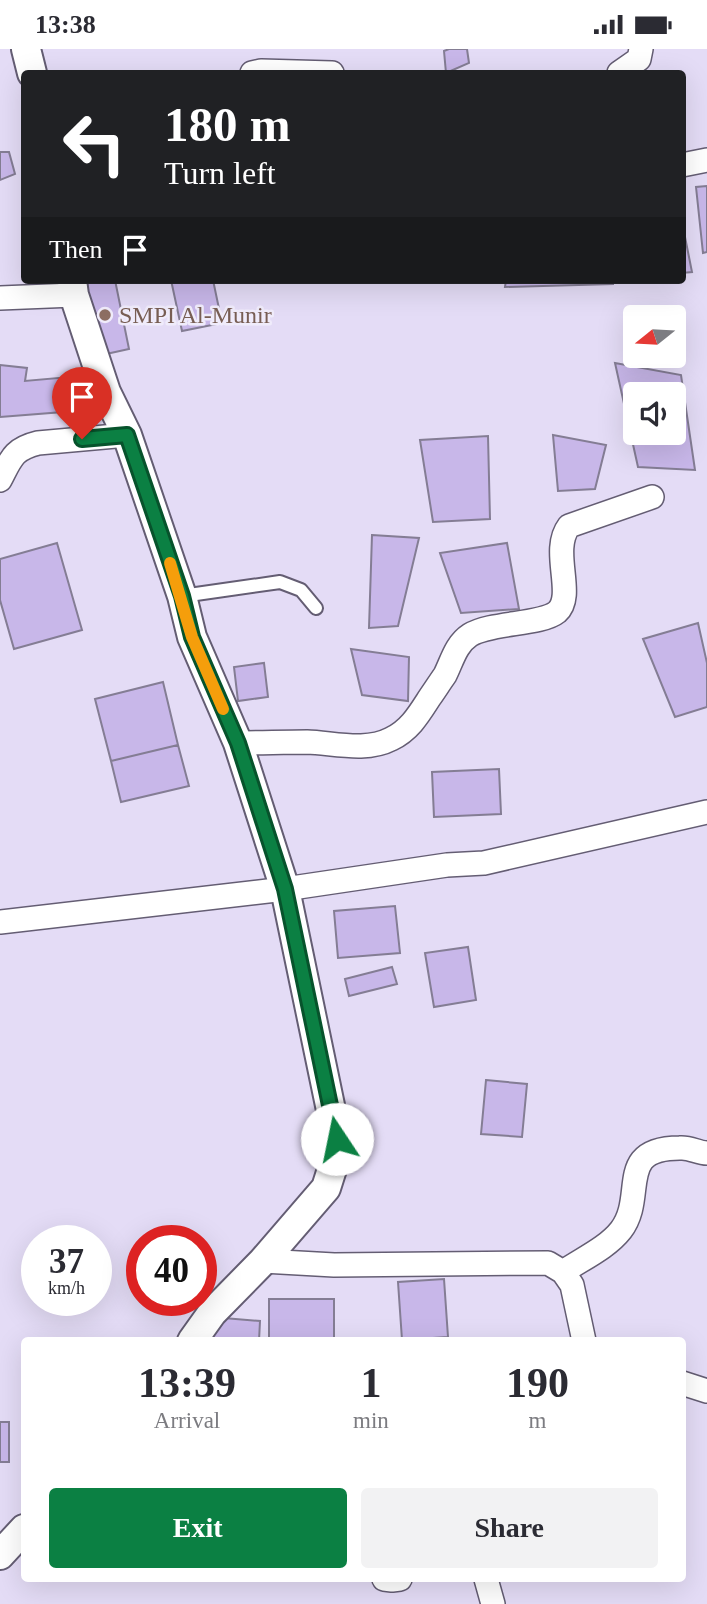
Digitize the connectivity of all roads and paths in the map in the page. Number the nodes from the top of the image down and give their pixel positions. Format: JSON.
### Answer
{"nodes":[{"id":1,"x":26,"y":49,"type":"edge"},
{"id":2,"x":641,"y":49,"type":"edge"},
{"id":3,"x":31,"y":70,"type":"edge"},
{"id":4,"x":623,"y":70,"type":"edge"},
{"id":5,"x":707,"y":160,"type":"edge"},
{"id":6,"x":686,"y":164,"type":"edge"},
{"id":7,"x":73,"y":288,"type":"edge"},
{"id":8,"x":0,"y":298,"type":"edge"},
{"id":9,"x":127,"y":435,"type":"junction"},
{"id":10,"x":0,"y":480,"type":"edge"},
{"id":11,"x":652,"y":497,"type":"dead end"},
{"id":12,"x":182,"y":596,"type":"junction"},
{"id":13,"x":316,"y":608,"type":"dead end"},
{"id":14,"x":238,"y":743,"type":"junction"},
{"id":15,"x":707,"y":812,"type":"edge"},
{"id":16,"x":285,"y":889,"type":"junction"},
{"id":17,"x":0,"y":922,"type":"edge"},
{"id":18,"x":707,"y":1153,"type":"edge"},
{"id":19,"x":263,"y":1261,"type":"junction"},
{"id":20,"x":563,"y":1272,"type":"junction"},
{"id":21,"x":195,"y":1337,"type":"edge"},
{"id":22,"x":583,"y":1337,"type":"edge"},
{"id":23,"x":686,"y":1384,"type":"edge"},
{"id":24,"x":707,"y":1391,"type":"edge"},
{"id":25,"x":21,"y":1532,"type":"edge"},
{"id":26,"x":0,"y":1555,"type":"edge"},
{"id":27,"x":487,"y":1582,"type":"edge"},
{"id":28,"x":493,"y":1604,"type":"edge"}],
"edges":[{"from":1,"to":3,"type":"street"},
{"from":2,"to":4,"type":"street"},
{"from":5,"to":6,"type":"street"},
{"from":7,"to":8,"type":"street"},
{"from":7,"to":9,"type":"street"},
{"from":9,"to":10,"type":"street"},
{"from":9,"to":12,"type":"street"},
{"from":11,"to":14,"type":"street"},
{"from":12,"to":13,"type":"lane"},
{"from":12,"to":14,"type":"street"},
{"from":14,"to":16,"type":"street"},
{"from":15,"to":16,"type":"street"},
{"from":16,"to":17,"type":"street"},
{"from":16,"to":19,"type":"street"},
{"from":18,"to":20,"type":"street"},
{"from":19,"to":20,"type":"street"},
{"from":19,"to":21,"type":"street"},
{"from":20,"to":22,"type":"street"},
{"from":23,"to":24,"type":"street"},
{"from":25,"to":26,"type":"street"},
{"from":27,"to":28,"type":"street"}]}
